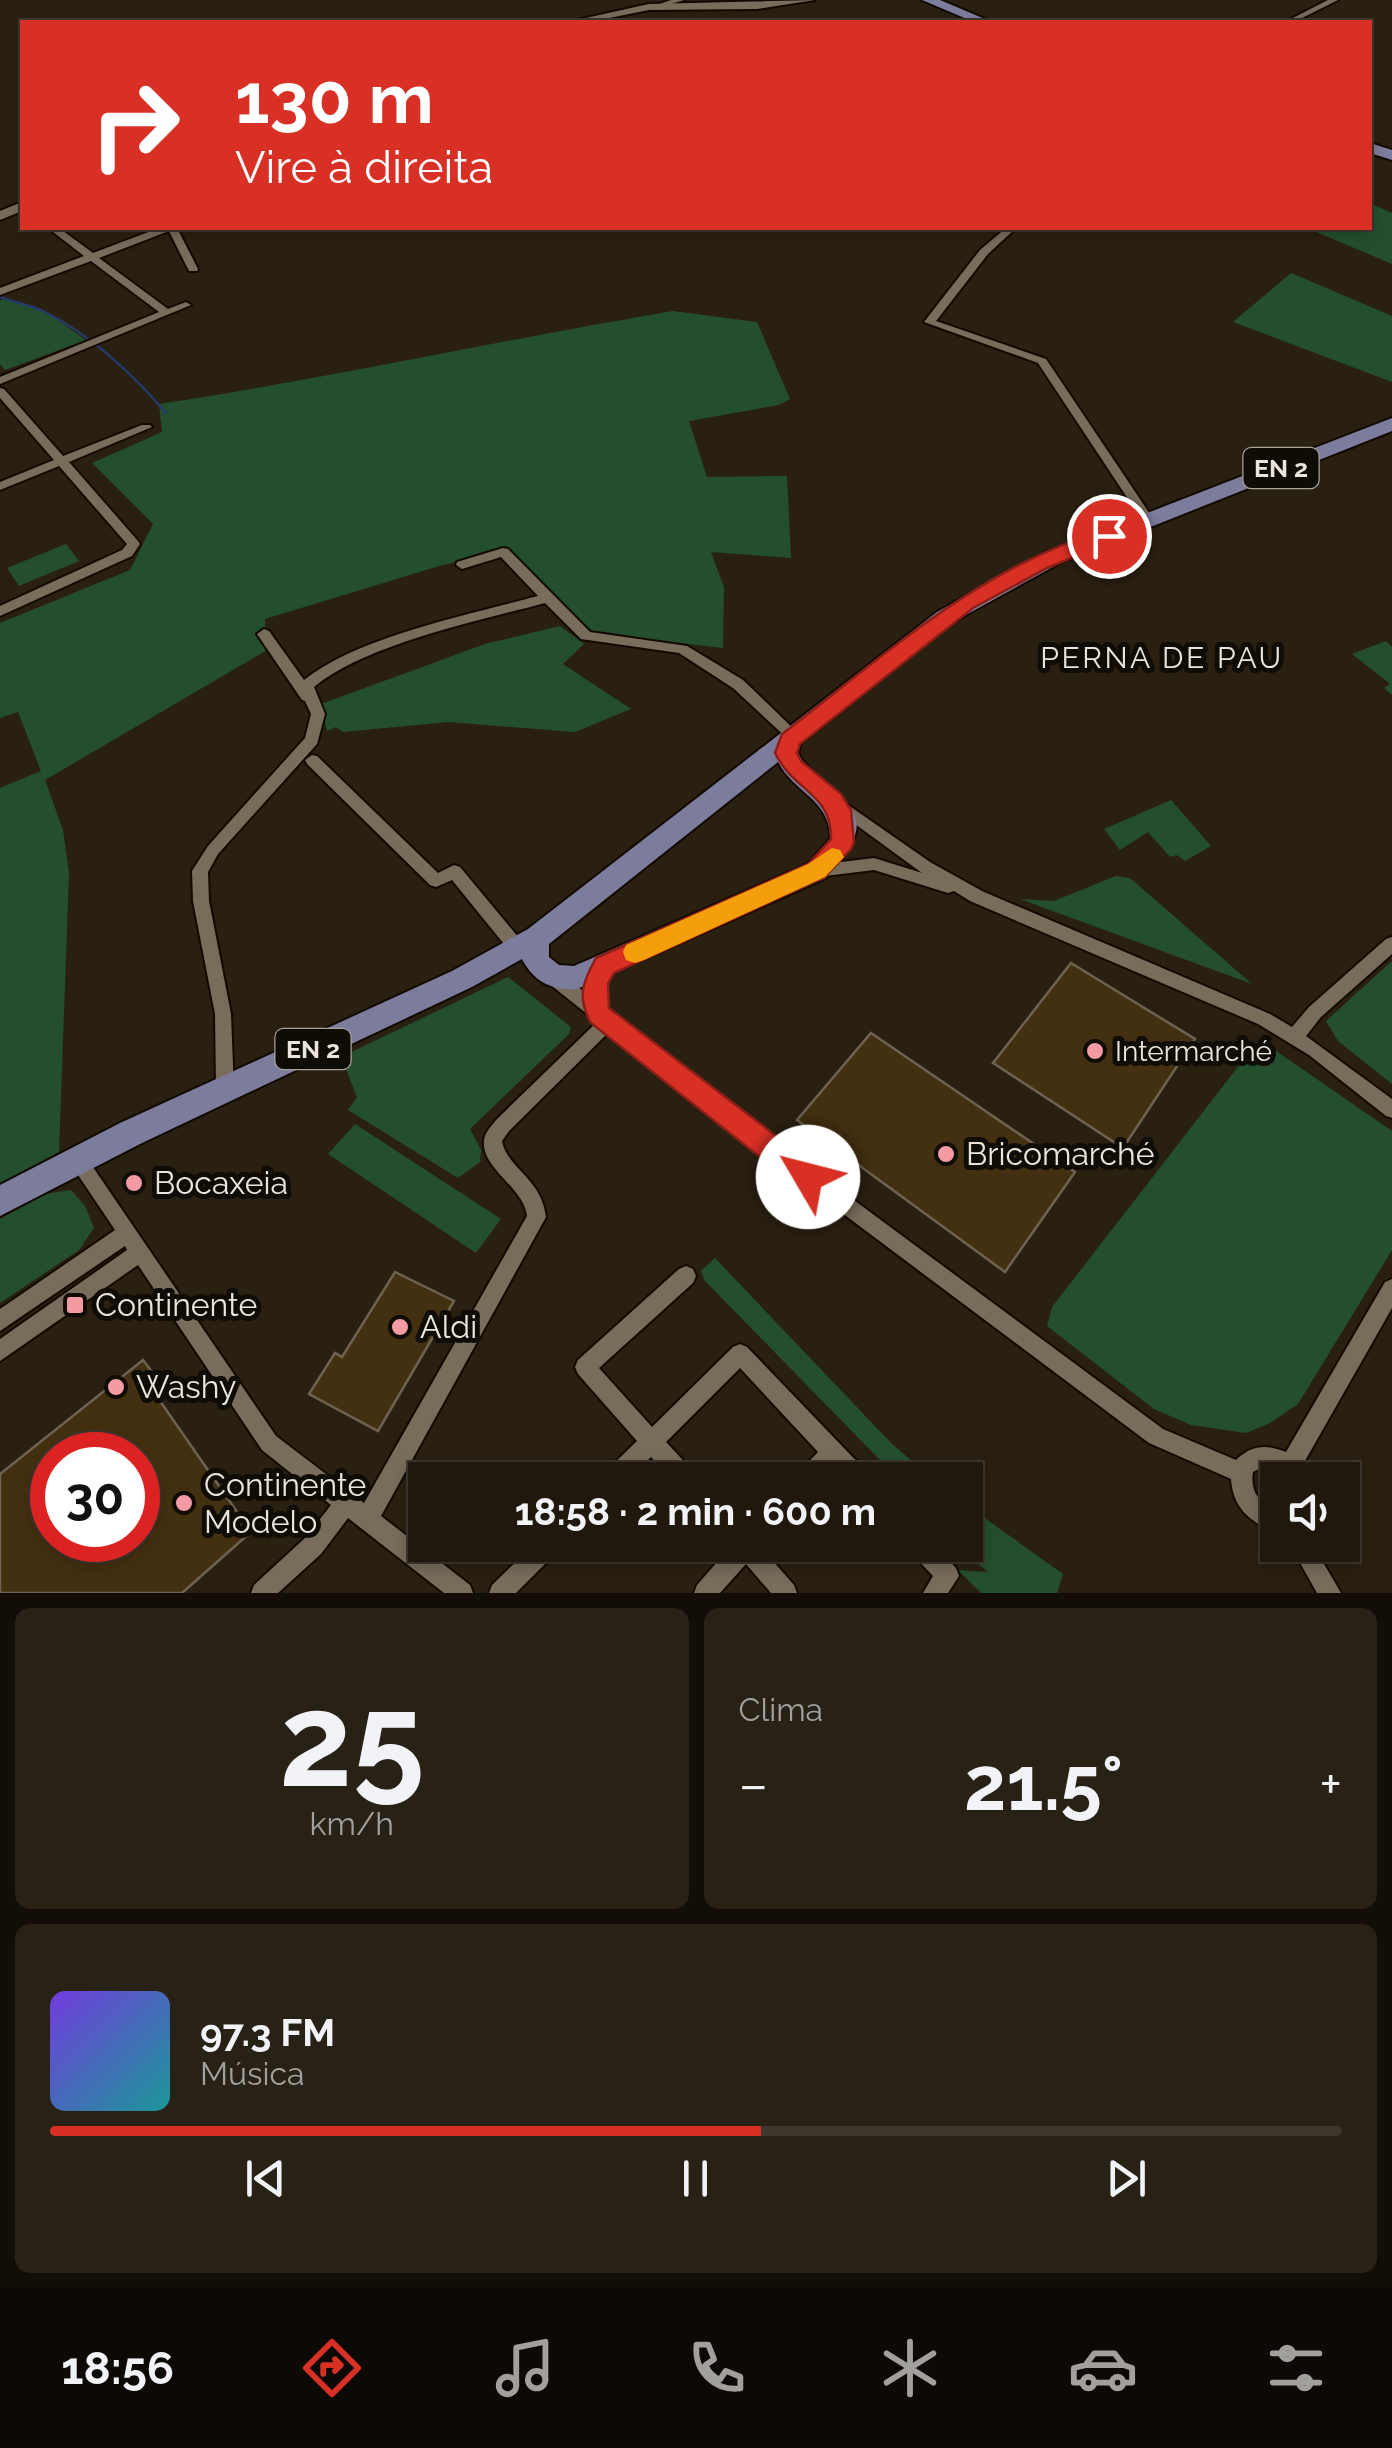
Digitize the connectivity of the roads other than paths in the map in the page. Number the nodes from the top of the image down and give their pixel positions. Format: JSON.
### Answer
{"nodes":[{"id":1,"x":680,"y":0,"type":"edge"},
{"id":2,"x":809,"y":0,"type":"edge"},
{"id":3,"x":913,"y":0,"type":"edge"},
{"id":4,"x":928,"y":0,"type":"edge"},
{"id":5,"x":1334,"y":0,"type":"edge"},
{"id":6,"x":705,"y":2,"type":"edge"},
{"id":7,"x":655,"y":7,"type":"junction"},
{"id":8,"x":585,"y":20,"type":"edge"},
{"id":9,"x":964,"y":20,"type":"edge"},
{"id":10,"x":980,"y":20,"type":"edge"},
{"id":11,"x":1293,"y":20,"type":"edge"},
{"id":12,"x":56,"y":230,"type":"edge"},
{"id":13,"x":164,"y":230,"type":"edge"},
{"id":14,"x":171,"y":230,"type":"edge"},
{"id":15,"x":1008,"y":230,"type":"edge"},
{"id":16,"x":92,"y":256,"type":"junction"},
{"id":17,"x":193,"y":269,"type":"dead end"},
{"id":18,"x":1,"y":292,"type":"edge"},
{"id":19,"x":186,"y":305,"type":"dead end"},
{"id":20,"x":167,"y":314,"type":"junction"},
{"id":21,"x":0,"y":381,"type":"edge"},
{"id":22,"x":0,"y":391,"type":"edge"},
{"id":23,"x":1392,"y":424,"type":"edge"},
{"id":24,"x":146,"y":427,"type":"dead end"},
{"id":25,"x":62,"y":461,"type":"junction"},
{"id":26,"x":0,"y":486,"type":"edge"},
{"id":27,"x":1148,"y":520,"type":"junction"},
{"id":28,"x":462,"y":565,"type":"dead end"},
{"id":29,"x":549,"y":597,"type":"junction"},
{"id":30,"x":0,"y":611,"type":"edge"},
{"id":31,"x":264,"y":634,"type":"dead end"},
{"id":32,"x":308,"y":697,"type":"junction"},
{"id":33,"x":792,"y":738,"type":"junction"},
{"id":34,"x":312,"y":760,"type":"dead end"},
{"id":35,"x":758,"y":765,"type":"junction"},
{"id":36,"x":792,"y":767,"type":"junction"},
{"id":37,"x":832,"y":800,"type":"junction"},
{"id":38,"x":817,"y":871,"type":"junction"},
{"id":39,"x":976,"y":896,"type":"junction"},
{"id":40,"x":1392,"y":944,"type":"edge"},
{"id":41,"x":516,"y":949,"type":"junction"},
{"id":42,"x":605,"y":966,"type":"junction"},
{"id":43,"x":550,"y":974,"type":"junction"},
{"id":44,"x":604,"y":1019,"type":"junction"},
{"id":45,"x":1295,"y":1036,"type":"junction"},
{"id":46,"x":225,"y":1090,"type":"junction"},
{"id":47,"x":1392,"y":1110,"type":"edge"},
{"id":48,"x":78,"y":1160,"type":"junction"},
{"id":49,"x":0,"y":1201,"type":"edge"},
{"id":50,"x":126,"y":1233,"type":"junction"},
{"id":51,"x":140,"y":1252,"type":"junction"},
{"id":52,"x":686,"y":1276,"type":"dead end"},
{"id":53,"x":1392,"y":1288,"type":"edge"},
{"id":54,"x":0,"y":1321,"type":"edge"},
{"id":55,"x":0,"y":1350,"type":"edge"},
{"id":56,"x":652,"y":1441,"type":"junction"},
{"id":57,"x":832,"y":1452,"type":"junction"},
{"id":58,"x":631,"y":1462,"type":"edge"},
{"id":59,"x":670,"y":1462,"type":"edge"},
{"id":60,"x":823,"y":1462,"type":"edge"},
{"id":61,"x":841,"y":1462,"type":"edge"},
{"id":62,"x":1282,"y":1462,"type":"edge"},
{"id":63,"x":1300,"y":1462,"type":"edge"},
{"id":64,"x":1241,"y":1473,"type":"junction"},
{"id":65,"x":346,"y":1503,"type":"junction"},
{"id":66,"x":1260,"y":1513,"type":"edge"},
{"id":67,"x":366,"y":1519,"type":"junction"},
{"id":68,"x":531,"y":1562,"type":"edge"},
{"id":69,"x":732,"y":1562,"type":"edge"},
{"id":70,"x":760,"y":1562,"type":"edge"},
{"id":71,"x":929,"y":1562,"type":"edge"},
{"id":72,"x":1311,"y":1562,"type":"edge"},
{"id":73,"x":941,"y":1584,"type":"edge"},
{"id":74,"x":262,"y":1593,"type":"edge"},
{"id":75,"x":462,"y":1593,"type":"edge"},
{"id":76,"x":500,"y":1593,"type":"edge"},
{"id":77,"x":705,"y":1593,"type":"edge"},
{"id":78,"x":786,"y":1593,"type":"edge"},
{"id":79,"x":1330,"y":1593,"type":"edge"}],
"edges":[{"from":1,"to":7,"type":"street"},
{"from":2,"to":6,"type":"street"},
{"from":3,"to":9,"type":"main road"},
{"from":4,"to":10,"type":"main road"},
{"from":5,"to":11,"type":"street"},
{"from":6,"to":7,"type":"street"},
{"from":7,"to":8,"type":"street"},
{"from":12,"to":16,"type":"street"},
{"from":13,"to":16,"type":"street"},
{"from":14,"to":17,"type":"street"},
{"from":15,"to":27,"type":"street"},
{"from":16,"to":18,"type":"street"},
{"from":16,"to":20,"type":"street"},
{"from":19,"to":20,"type":"street"},
{"from":20,"to":21,"type":"street"},
{"from":22,"to":25,"type":"street"},
{"from":23,"to":27,"type":"main road","number":"EN 2"},
{"from":24,"to":25,"type":"street"},
{"from":25,"to":26,"type":"street"},
{"from":25,"to":30,"type":"street"},
{"from":27,"to":33,"type":"main road","number":"EN 2"},
{"from":28,"to":29,"type":"street"},
{"from":29,"to":32,"type":"street"},
{"from":29,"to":33,"type":"street"},
{"from":31,"to":32,"type":"street"},
{"from":32,"to":46,"type":"street"},
{"from":33,"to":35,"type":"main road","number":"EN 2"},
{"from":33,"to":36,"type":"main road"},
{"from":34,"to":41,"type":"street"},
{"from":35,"to":36,"type":"main road"},
{"from":35,"to":41,"type":"main road","number":"EN 2"},
{"from":36,"to":37,"type":"main road"},
{"from":37,"to":38,"type":"main road"},
{"from":37,"to":39,"type":"street"},
{"from":38,"to":39,"type":"street"},
{"from":38,"to":42,"type":"main road"},
{"from":39,"to":45,"type":"street"},
{"from":40,"to":45,"type":"street"},
{"from":41,"to":43,"type":"main road"},
{"from":41,"to":43,"type":"main road"},
{"from":41,"to":46,"type":"main road","number":"EN 2"},
{"from":42,"to":43,"type":"main road"},
{"from":42,"to":44,"type":"street"},
{"from":43,"to":44,"type":"street"},
{"from":44,"to":64,"type":"street"},
{"from":44,"to":67,"type":"street"},
{"from":45,"to":47,"type":"street"},
{"from":46,"to":48,"type":"main road","number":"EN 2"},
{"from":48,"to":49,"type":"main road","number":"EN 2"},
{"from":48,"to":50,"type":"street"},
{"from":50,"to":51,"type":"street"},
{"from":50,"to":54,"type":"street"},
{"from":51,"to":55,"type":"street"},
{"from":51,"to":65,"type":"street"},
{"from":52,"to":56,"type":"street"},
{"from":53,"to":63,"type":"street"},
{"from":56,"to":57,"type":"street"},
{"from":56,"to":58,"type":"street"},
{"from":56,"to":59,"type":"street"},
{"from":57,"to":60,"type":"street"},
{"from":57,"to":61,"type":"street"},
{"from":62,"to":64,"type":"street"},
{"from":64,"to":66,"type":"street"},
{"from":65,"to":67,"type":"street"},
{"from":65,"to":74,"type":"street"},
{"from":67,"to":75,"type":"street"},
{"from":68,"to":76,"type":"street"},
{"from":69,"to":77,"type":"street"},
{"from":70,"to":78,"type":"street"},
{"from":71,"to":73,"type":"street"},
{"from":72,"to":79,"type":"street"}]}
